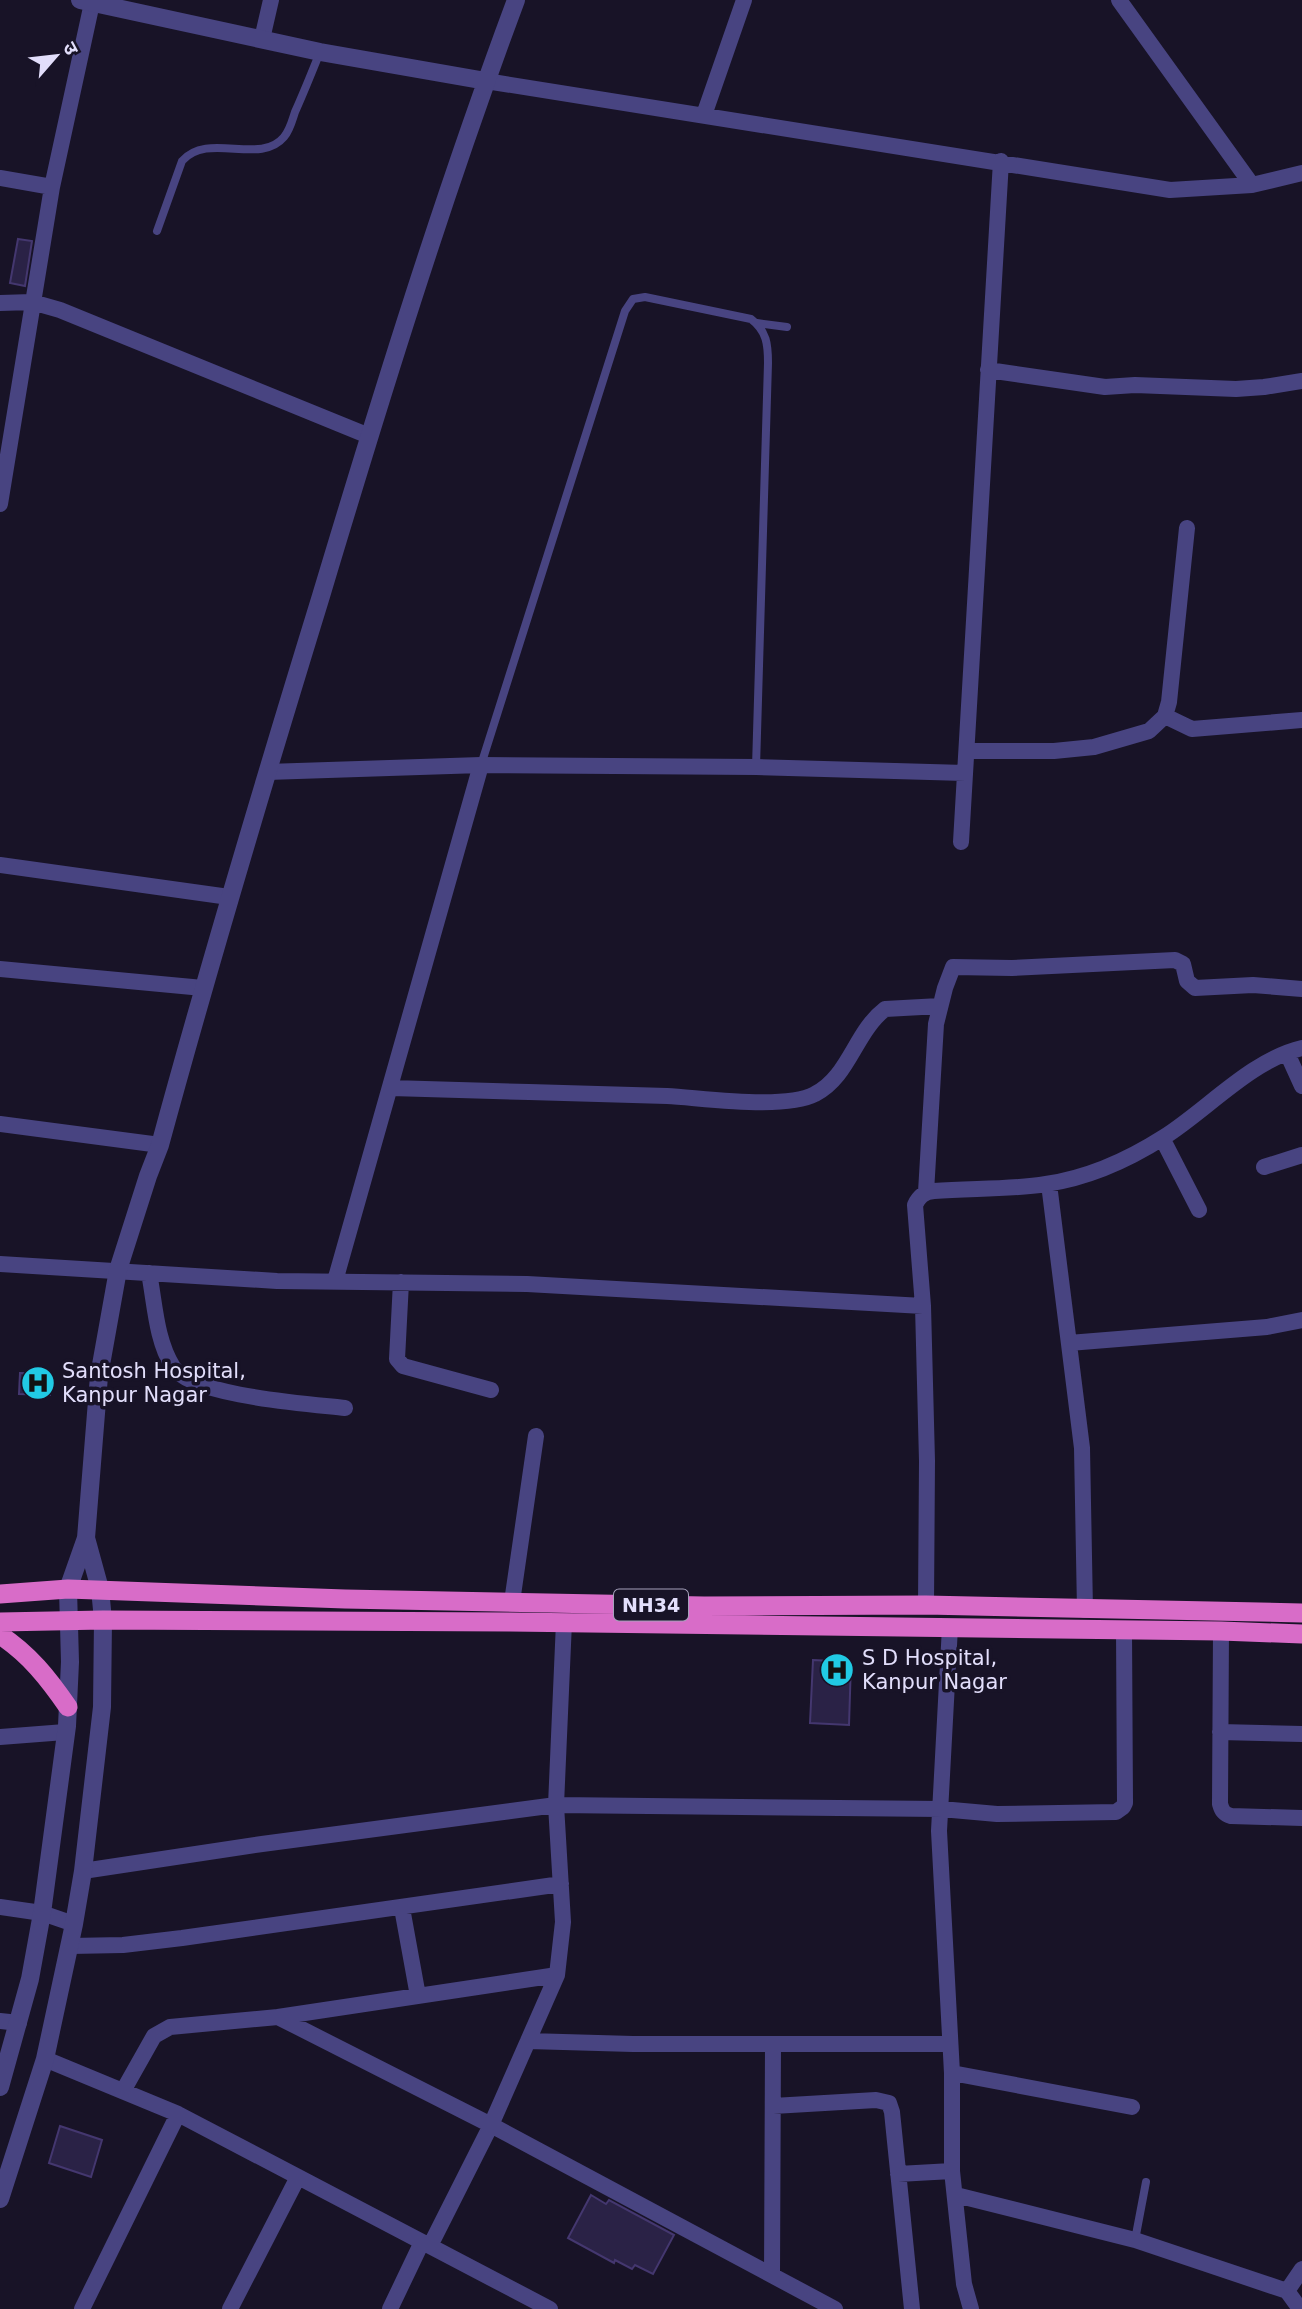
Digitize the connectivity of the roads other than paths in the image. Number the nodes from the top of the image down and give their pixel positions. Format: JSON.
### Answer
{"nodes":[{"id":1,"x":271,"y":0,"type":"edge"},
{"id":2,"x":516,"y":0,"type":"edge"},
{"id":3,"x":744,"y":0,"type":"edge"},
{"id":4,"x":1119,"y":0,"type":"edge"},
{"id":5,"x":86,"y":1,"type":"edge"},
{"id":6,"x":262,"y":39,"type":"junction"},
{"id":7,"x":320,"y":52,"type":"junction"},
{"id":8,"x":486,"y":81,"type":"junction"},
{"id":9,"x":704,"y":115,"type":"junction"},
{"id":10,"x":1000,"y":161,"type":"junction"},
{"id":11,"x":1302,"y":173,"type":"edge"},
{"id":12,"x":0,"y":178,"type":"edge"},
{"id":13,"x":1252,"y":185,"type":"junction"},
{"id":14,"x":52,"y":187,"type":"junction"},
{"id":15,"x":157,"y":231,"type":"dead end"},
{"id":16,"x":32,"y":302,"type":"junction"},
{"id":17,"x":0,"y":303,"type":"edge"},
{"id":18,"x":757,"y":323,"type":"junction"},
{"id":19,"x":787,"y":327,"type":"dead end"},
{"id":20,"x":988,"y":370,"type":"junction"},
{"id":21,"x":1302,"y":381,"type":"edge"},
{"id":22,"x":369,"y":436,"type":"junction"},
{"id":23,"x":0,"y":504,"type":"edge"},
{"id":24,"x":1187,"y":528,"type":"dead end"},
{"id":25,"x":1165,"y":716,"type":"junction"},
{"id":26,"x":1302,"y":720,"type":"edge"},
{"id":27,"x":967,"y":751,"type":"junction"},
{"id":28,"x":481,"y":765,"type":"junction"},
{"id":29,"x":756,"y":767,"type":"junction"},
{"id":30,"x":267,"y":772,"type":"junction"},
{"id":31,"x":965,"y":773,"type":"junction"},
{"id":32,"x":961,"y":842,"type":"dead end"},
{"id":33,"x":0,"y":865,"type":"edge"},
{"id":34,"x":229,"y":897,"type":"junction"},
{"id":35,"x":0,"y":969,"type":"edge"},
{"id":36,"x":203,"y":988,"type":"junction"},
{"id":37,"x":1302,"y":989,"type":"edge"},
{"id":38,"x":940,"y":1006,"type":"junction"},
{"id":39,"x":1294,"y":1051,"type":"edge"},
{"id":40,"x":1302,"y":1086,"type":"edge"},
{"id":41,"x":391,"y":1088,"type":"junction"},
{"id":42,"x":0,"y":1124,"type":"edge"},
{"id":43,"x":1162,"y":1138,"type":"junction"},
{"id":44,"x":160,"y":1146,"type":"junction"},
{"id":45,"x":1302,"y":1155,"type":"edge"},
{"id":46,"x":1264,"y":1167,"type":"dead end"},
{"id":47,"x":1049,"y":1184,"type":"junction"},
{"id":48,"x":926,"y":1192,"type":"junction"},
{"id":49,"x":1199,"y":1210,"type":"dead end"},
{"id":50,"x":0,"y":1264,"type":"edge"},
{"id":51,"x":118,"y":1270,"type":"junction"},
{"id":52,"x":149,"y":1273,"type":"junction"},
{"id":53,"x":335,"y":1281,"type":"junction"},
{"id":54,"x":401,"y":1282,"type":"junction"},
{"id":55,"x":923,"y":1306,"type":"junction"},
{"id":56,"x":1302,"y":1320,"type":"edge"},
{"id":57,"x":1069,"y":1343,"type":"junction"},
{"id":58,"x":491,"y":1390,"type":"dead end"},
{"id":59,"x":345,"y":1408,"type":"dead end"},
{"id":60,"x":536,"y":1436,"type":"dead end"},
{"id":61,"x":86,"y":1538,"type":"junction"},
{"id":62,"x":68,"y":1589,"type":"junction"},
{"id":63,"x":100,"y":1589,"type":"junction"},
{"id":64,"x":0,"y":1594,"type":"edge"},
{"id":65,"x":512,"y":1602,"type":"junction"},
{"id":66,"x":926,"y":1605,"type":"junction"},
{"id":67,"x":1085,"y":1610,"type":"junction"},
{"id":68,"x":1302,"y":1613,"type":"edge"},
{"id":69,"x":103,"y":1620,"type":"junction"},
{"id":70,"x":69,"y":1621,"type":"junction"},
{"id":71,"x":0,"y":1622,"type":"edge"},
{"id":72,"x":564,"y":1622,"type":"junction"},
{"id":73,"x":950,"y":1627,"type":"junction"},
{"id":74,"x":1124,"y":1630,"type":"junction"},
{"id":75,"x":1221,"y":1631,"type":"junction"},
{"id":76,"x":1302,"y":1634,"type":"edge"},
{"id":77,"x":0,"y":1635,"type":"edge"},
{"id":78,"x":68,"y":1707,"type":"junction"},
{"id":79,"x":65,"y":1732,"type":"junction"},
{"id":80,"x":1220,"y":1732,"type":"junction"},
{"id":81,"x":1302,"y":1734,"type":"edge"},
{"id":82,"x":0,"y":1737,"type":"edge"},
{"id":83,"x":1302,"y":1746,"type":"edge"},
{"id":84,"x":556,"y":1805,"type":"junction"},
{"id":85,"x":941,"y":1809,"type":"junction"},
{"id":86,"x":1302,"y":1818,"type":"edge"},
{"id":87,"x":83,"y":1871,"type":"junction"},
{"id":88,"x":561,"y":1885,"type":"junction"},
{"id":89,"x":0,"y":1907,"type":"edge"},
{"id":90,"x":402,"y":1908,"type":"junction"},
{"id":91,"x":42,"y":1913,"type":"junction"},
{"id":92,"x":74,"y":1924,"type":"junction"},
{"id":93,"x":69,"y":1946,"type":"junction"},
{"id":94,"x":556,"y":1975,"type":"junction"},
{"id":95,"x":418,"y":1996,"type":"junction"},
{"id":96,"x":278,"y":2017,"type":"junction"},
{"id":97,"x":0,"y":2021,"type":"edge"},
{"id":98,"x":19,"y":2023,"type":"junction"},
{"id":99,"x":528,"y":2041,"type":"junction"},
{"id":100,"x":948,"y":2043,"type":"junction"},
{"id":101,"x":773,"y":2044,"type":"junction"},
{"id":102,"x":45,"y":2059,"type":"junction"},
{"id":103,"x":951,"y":2073,"type":"junction"},
{"id":104,"x":0,"y":2087,"type":"edge"},
{"id":105,"x":123,"y":2091,"type":"junction"},
{"id":106,"x":773,"y":2106,"type":"junction"},
{"id":107,"x":1132,"y":2107,"type":"dead end"},
{"id":108,"x":178,"y":2114,"type":"junction"},
{"id":109,"x":491,"y":2125,"type":"junction"},
{"id":110,"x":952,"y":2171,"type":"junction"},
{"id":111,"x":898,"y":2174,"type":"junction"},
{"id":112,"x":298,"y":2177,"type":"junction"},
{"id":113,"x":1146,"y":2182,"type":"dead end"},
{"id":114,"x":956,"y":2195,"type":"junction"},
{"id":115,"x":0,"y":2199,"type":"edge"},
{"id":116,"x":1135,"y":2240,"type":"junction"},
{"id":117,"x":426,"y":2244,"type":"junction"},
{"id":118,"x":1302,"y":2269,"type":"edge"},
{"id":119,"x":772,"y":2275,"type":"junction"},
{"id":120,"x":1287,"y":2291,"type":"junction"},
{"id":121,"x":82,"y":2309,"type":"edge"},
{"id":122,"x":230,"y":2309,"type":"edge"},
{"id":123,"x":390,"y":2309,"type":"edge"},
{"id":124,"x":550,"y":2309,"type":"edge"},
{"id":125,"x":835,"y":2309,"type":"edge"},
{"id":126,"x":912,"y":2309,"type":"edge"},
{"id":127,"x":971,"y":2309,"type":"edge"},
{"id":128,"x":1300,"y":2309,"type":"edge"}],
"edges":[{"from":1,"to":6,"type":"street"},
{"from":2,"to":8,"type":"street"},
{"from":3,"to":9,"type":"street"},
{"from":4,"to":13,"type":"street"},
{"from":5,"to":6,"type":"street"},
{"from":5,"to":14,"type":"street"},
{"from":6,"to":7,"type":"street"},
{"from":7,"to":8,"type":"street"},
{"from":7,"to":15,"type":"lane"},
{"from":8,"to":9,"type":"street"},
{"from":8,"to":22,"type":"street"},
{"from":9,"to":10,"type":"street"},
{"from":10,"to":13,"type":"street"},
{"from":10,"to":20,"type":"street"},
{"from":11,"to":13,"type":"street"},
{"from":12,"to":14,"type":"street"},
{"from":14,"to":16,"type":"street"},
{"from":16,"to":17,"type":"street"},
{"from":16,"to":22,"type":"street"},
{"from":16,"to":23,"type":"street"},
{"from":18,"to":19,"type":"lane"},
{"from":18,"to":28,"type":"lane"},
{"from":18,"to":29,"type":"lane"},
{"from":20,"to":21,"type":"street"},
{"from":20,"to":27,"type":"street"},
{"from":22,"to":30,"type":"street"},
{"from":24,"to":25,"type":"street"},
{"from":25,"to":26,"type":"street"},
{"from":25,"to":27,"type":"street"},
{"from":27,"to":31,"type":"street"},
{"from":28,"to":29,"type":"street"},
{"from":28,"to":30,"type":"street"},
{"from":28,"to":41,"type":"street"},
{"from":29,"to":31,"type":"street"},
{"from":30,"to":34,"type":"street"},
{"from":31,"to":32,"type":"street"},
{"from":33,"to":34,"type":"street"},
{"from":34,"to":36,"type":"street"},
{"from":35,"to":36,"type":"street"},
{"from":36,"to":44,"type":"street"},
{"from":37,"to":38,"type":"street"},
{"from":38,"to":41,"type":"street"},
{"from":38,"to":48,"type":"street"},
{"from":39,"to":40,"type":"street"},
{"from":39,"to":43,"type":"street"},
{"from":41,"to":53,"type":"street"},
{"from":42,"to":44,"type":"street"},
{"from":43,"to":47,"type":"street"},
{"from":43,"to":49,"type":"street"},
{"from":44,"to":51,"type":"street"},
{"from":45,"to":46,"type":"street"},
{"from":47,"to":48,"type":"street"},
{"from":47,"to":57,"type":"street"},
{"from":48,"to":55,"type":"street"},
{"from":50,"to":51,"type":"street"},
{"from":51,"to":52,"type":"street"},
{"from":51,"to":61,"type":"street"},
{"from":52,"to":53,"type":"street"},
{"from":52,"to":59,"type":"street"},
{"from":53,"to":54,"type":"street"},
{"from":54,"to":55,"type":"street"},
{"from":54,"to":58,"type":"street"},
{"from":55,"to":66,"type":"street"},
{"from":56,"to":57,"type":"street"},
{"from":57,"to":67,"type":"street"},
{"from":60,"to":65,"type":"street"},
{"from":61,"to":62,"type":"street"},
{"from":61,"to":63,"type":"street"},
{"from":62,"to":63,"type":"highway","number":"NH34"},
{"from":62,"to":64,"type":"highway","number":"NH34"},
{"from":62,"to":70,"type":"street"},
{"from":63,"to":65,"type":"highway","number":"NH34"},
{"from":63,"to":69,"type":"street"},
{"from":65,"to":66,"type":"highway","number":"NH34"},
{"from":66,"to":67,"type":"highway","number":"NH34"},
{"from":67,"to":68,"type":"highway","number":"NH34"},
{"from":69,"to":70,"type":"highway","number":"NH34"},
{"from":69,"to":72,"type":"highway","number":"NH34"},
{"from":69,"to":87,"type":"street"},
{"from":70,"to":71,"type":"highway","number":"NH34"},
{"from":70,"to":78,"type":"street"},
{"from":72,"to":73,"type":"highway","number":"NH34"},
{"from":72,"to":84,"type":"street"},
{"from":73,"to":74,"type":"highway","number":"NH34"},
{"from":73,"to":85,"type":"street"},
{"from":74,"to":75,"type":"highway","number":"NH34"},
{"from":74,"to":85,"type":"street"},
{"from":75,"to":76,"type":"highway","number":"NH34"},
{"from":75,"to":80,"type":"street"},
{"from":77,"to":78,"type":"highway"},
{"from":78,"to":79,"type":"street"},
{"from":79,"to":82,"type":"street"},
{"from":79,"to":91,"type":"street"},
{"from":80,"to":81,"type":"street"},
{"from":80,"to":86,"type":"street"},
{"from":81,"to":83,"type":"street"},
{"from":84,"to":85,"type":"street"},
{"from":84,"to":87,"type":"street"},
{"from":84,"to":88,"type":"street"},
{"from":85,"to":100,"type":"street"},
{"from":87,"to":92,"type":"street"},
{"from":88,"to":90,"type":"street"},
{"from":88,"to":94,"type":"street"},
{"from":89,"to":91,"type":"street"},
{"from":90,"to":93,"type":"street"},
{"from":90,"to":95,"type":"street"},
{"from":91,"to":92,"type":"street"},
{"from":91,"to":98,"type":"street"},
{"from":92,"to":93,"type":"street"},
{"from":93,"to":102,"type":"street"},
{"from":94,"to":95,"type":"street"},
{"from":94,"to":99,"type":"street"},
{"from":95,"to":96,"type":"street"},
{"from":96,"to":105,"type":"street"},
{"from":96,"to":109,"type":"street"},
{"from":97,"to":98,"type":"street"},
{"from":98,"to":104,"type":"street"},
{"from":99,"to":101,"type":"street"},
{"from":99,"to":109,"type":"street"},
{"from":100,"to":101,"type":"street"},
{"from":100,"to":103,"type":"street"},
{"from":101,"to":106,"type":"street"},
{"from":102,"to":105,"type":"street"},
{"from":102,"to":115,"type":"street"},
{"from":103,"to":107,"type":"street"},
{"from":103,"to":110,"type":"street"},
{"from":105,"to":108,"type":"street"},
{"from":106,"to":111,"type":"street"},
{"from":106,"to":119,"type":"street"},
{"from":108,"to":112,"type":"street"},
{"from":108,"to":121,"type":"street"},
{"from":109,"to":117,"type":"street"},
{"from":109,"to":119,"type":"street"},
{"from":110,"to":111,"type":"street"},
{"from":110,"to":114,"type":"street"},
{"from":111,"to":126,"type":"street"},
{"from":112,"to":117,"type":"street"},
{"from":112,"to":122,"type":"street"},
{"from":113,"to":116,"type":"lane"},
{"from":114,"to":116,"type":"street"},
{"from":114,"to":127,"type":"street"},
{"from":116,"to":120,"type":"street"},
{"from":117,"to":123,"type":"street"},
{"from":117,"to":124,"type":"street"},
{"from":118,"to":120,"type":"street"},
{"from":119,"to":125,"type":"street"},
{"from":120,"to":128,"type":"street"}]}
